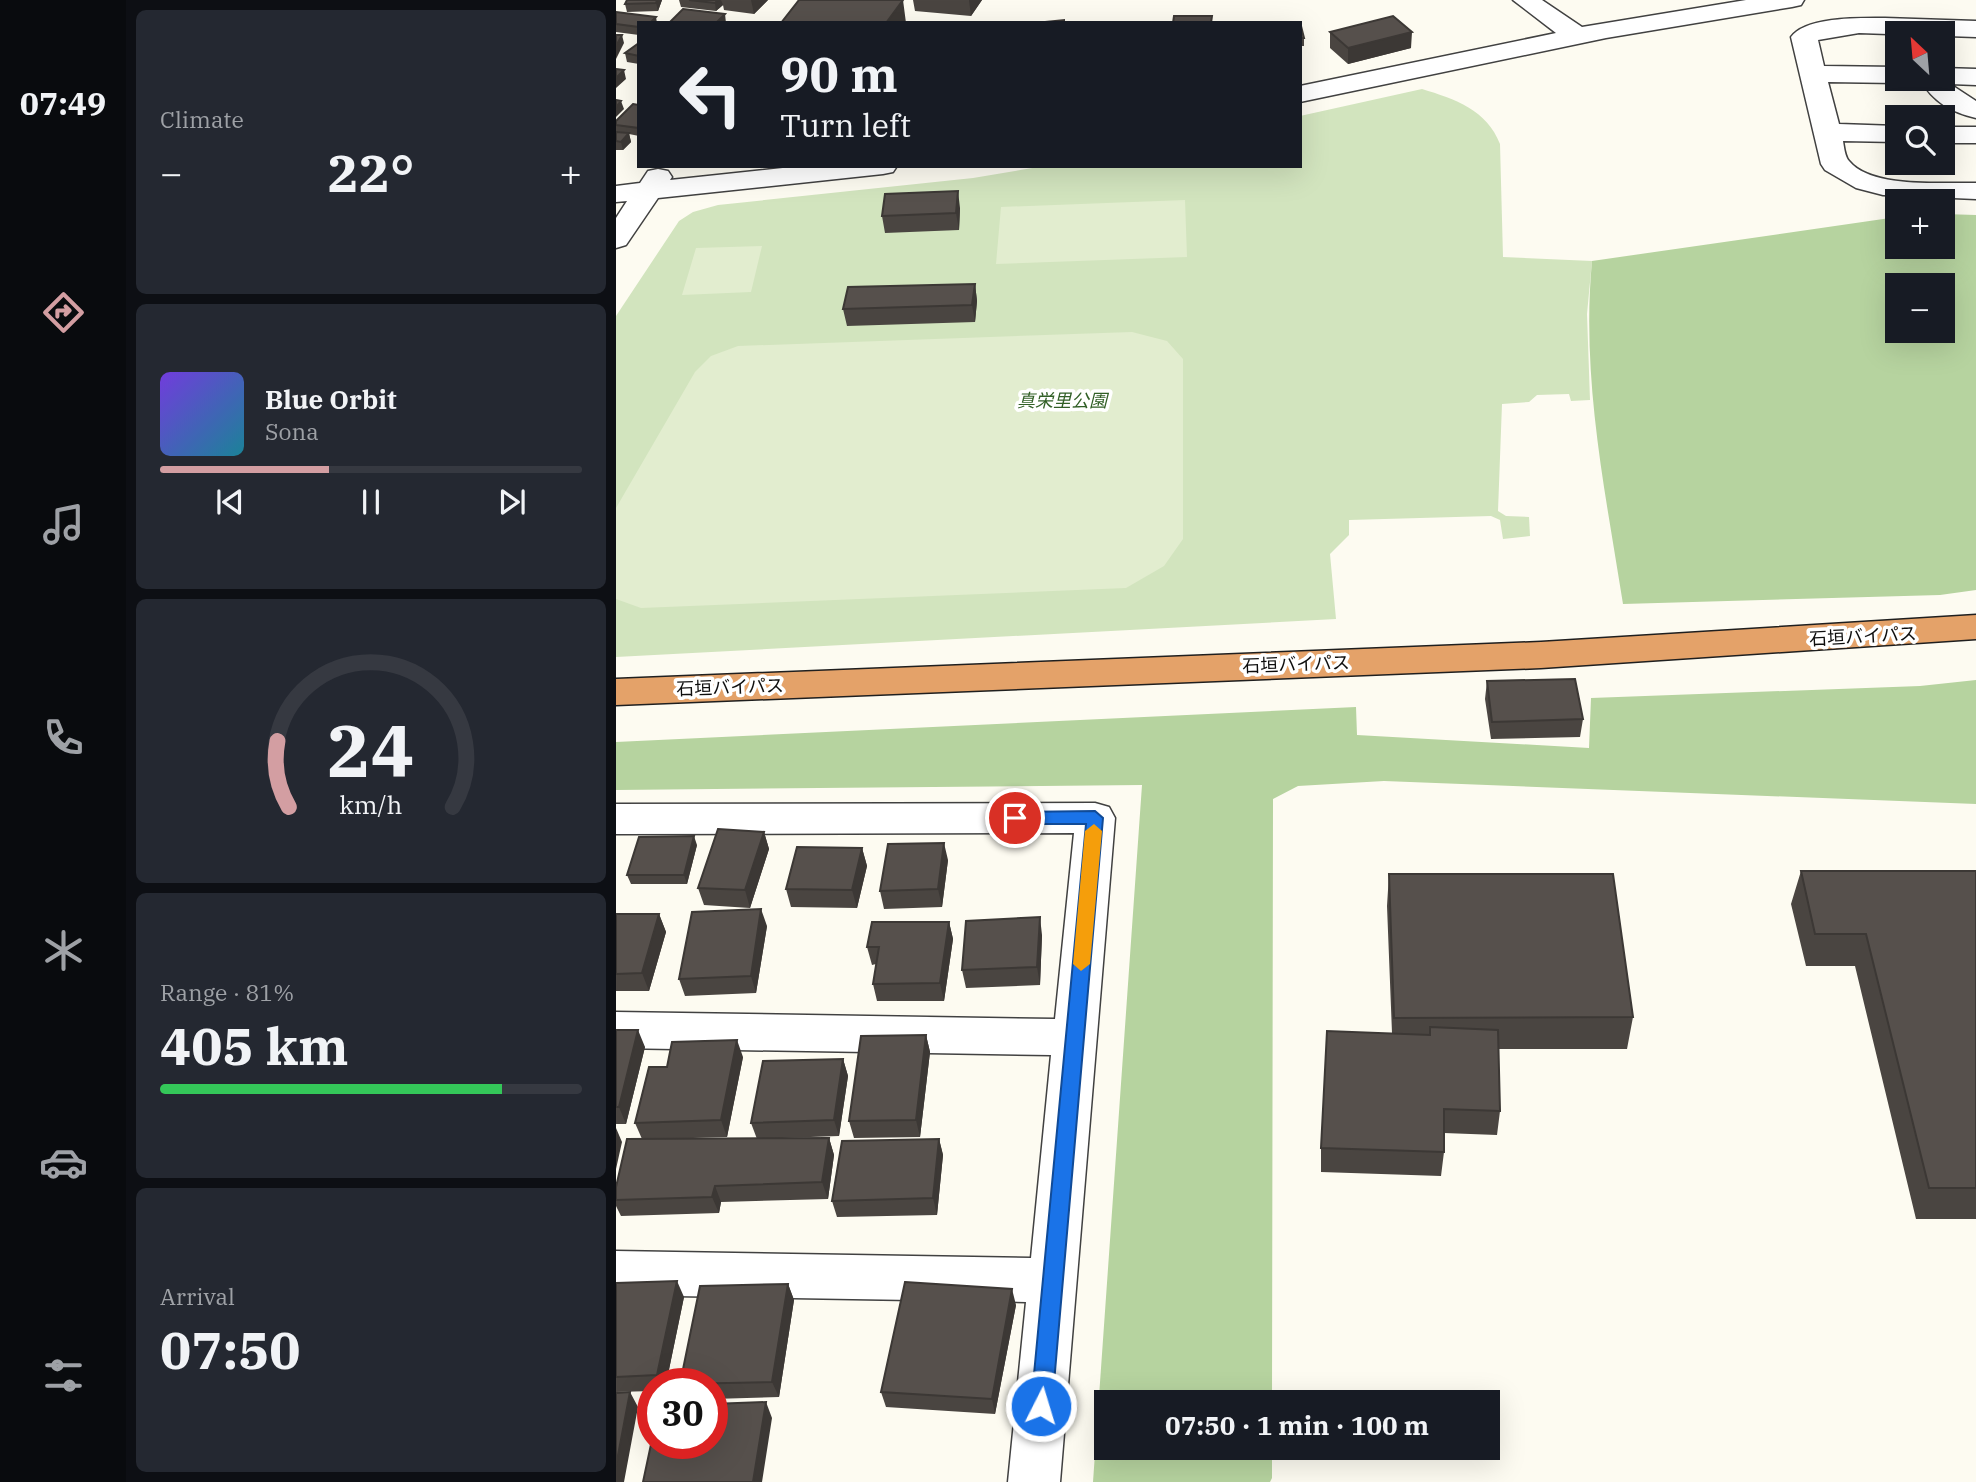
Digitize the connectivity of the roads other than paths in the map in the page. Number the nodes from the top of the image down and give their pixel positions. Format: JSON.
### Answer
{"nodes":[{"id":1,"x":1525,"y":0,"type":"edge"},
{"id":2,"x":1792,"y":0,"type":"edge"},
{"id":3,"x":1885,"y":33,"type":"edge"},
{"id":4,"x":1955,"y":33,"type":"edge"},
{"id":5,"x":1974,"y":33,"type":"edge"},
{"id":6,"x":1578,"y":36,"type":"junction"},
{"id":7,"x":1814,"y":74,"type":"junction"},
{"id":8,"x":1885,"y":75,"type":"edge"},
{"id":9,"x":1940,"y":91,"type":"edge"},
{"id":10,"x":1302,"y":94,"type":"edge"},
{"id":11,"x":1976,"y":110,"type":"edge"},
{"id":12,"x":1828,"y":132,"type":"junction"},
{"id":13,"x":1885,"y":134,"type":"edge"},
{"id":14,"x":1955,"y":135,"type":"edge"},
{"id":15,"x":1976,"y":135,"type":"edge"},
{"id":16,"x":665,"y":168,"type":"edge"},
{"id":17,"x":863,"y":168,"type":"edge"},
{"id":18,"x":648,"y":190,"type":"junction"},
{"id":19,"x":1976,"y":191,"type":"edge"},
{"id":20,"x":616,"y":194,"type":"edge"},
{"id":21,"x":616,"y":239,"type":"edge"},
{"id":22,"x":1976,"y":627,"type":"edge"},
{"id":23,"x":616,"y":692,"type":"edge"},
{"id":24,"x":616,"y":819,"type":"edge"},
{"id":25,"x":616,"y":1030,"type":"edge"},
{"id":26,"x":1075,"y":1037,"type":"junction"},
{"id":27,"x":616,"y":1273,"type":"edge"},
{"id":28,"x":1053,"y":1280,"type":"junction"},
{"id":29,"x":1034,"y":1482,"type":"edge"}],
"edges":[{"from":1,"to":6,"type":"street"},
{"from":2,"to":6,"type":"street"},
{"from":3,"to":7,"type":"street"},
{"from":4,"to":5,"type":"street"},
{"from":6,"to":10,"type":"street"},
{"from":7,"to":8,"type":"street"},
{"from":7,"to":12,"type":"street"},
{"from":9,"to":11,"type":"street"},
{"from":12,"to":13,"type":"street"},
{"from":12,"to":19,"type":"street"},
{"from":14,"to":15,"type":"street"},
{"from":16,"to":18,"type":"street"},
{"from":17,"to":18,"type":"street"},
{"from":18,"to":20,"type":"street"},
{"from":18,"to":21,"type":"street"},
{"from":22,"to":23,"type":"highway","name":"石垣バイパス"},
{"from":24,"to":26,"type":"street"},
{"from":25,"to":26,"type":"street"},
{"from":26,"to":28,"type":"street"},
{"from":27,"to":28,"type":"street"},
{"from":28,"to":29,"type":"street"}]}
